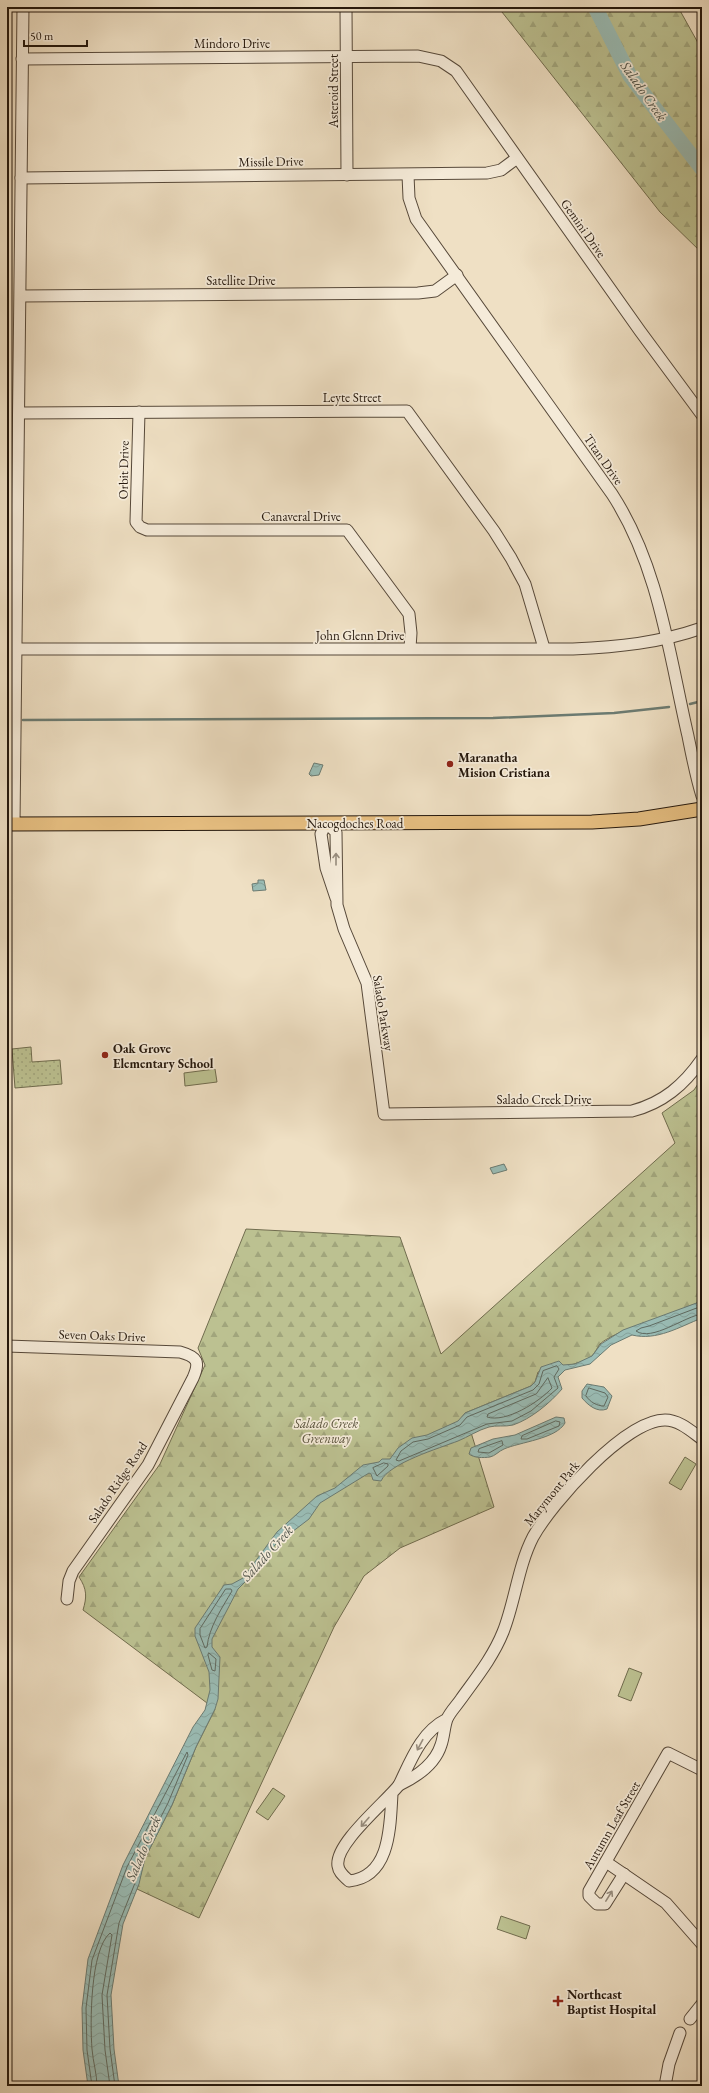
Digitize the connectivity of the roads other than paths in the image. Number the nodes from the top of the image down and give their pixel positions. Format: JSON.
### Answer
{"nodes":[{"id":1,"x":23,"y":7,"type":"edge"},
{"id":2,"x":346,"y":7,"type":"edge"},
{"id":3,"x":347,"y":57,"type":"junction"},
{"id":4,"x":22,"y":59,"type":"junction"},
{"id":5,"x":441,"y":61,"type":"joint"},
{"id":6,"x":517,"y":158,"type":"junction"},
{"id":7,"x":347,"y":175,"type":"junction"},
{"id":8,"x":408,"y":175,"type":"junction"},
{"id":9,"x":21,"y":178,"type":"junction"},
{"id":10,"x":457,"y":275,"type":"junction"},
{"id":11,"x":20,"y":296,"type":"junction"},
{"id":12,"x":139,"y":412,"type":"junction"},
{"id":13,"x":20,"y":413,"type":"junction"},
{"id":14,"x":702,"y":415,"type":"edge"},
{"id":15,"x":140,"y":527,"type":"joint"},
{"id":16,"x":702,"y":628,"type":"edge"},
{"id":17,"x":667,"y":638,"type":"junction"},
{"id":18,"x":410,"y":648,"type":"junction"},
{"id":19,"x":544,"y":648,"type":"junction"},
{"id":20,"x":16,"y":649,"type":"junction"},
{"id":21,"x":702,"y":796,"type":"edge"},
{"id":22,"x":702,"y":808,"type":"edge"},
{"id":23,"x":326,"y":823,"type":"junction"},
{"id":24,"x":11,"y":824,"type":"edge"},
{"id":25,"x":702,"y":1059,"type":"edge"},
{"id":26,"x":384,"y":1114,"type":"joint"},
{"id":27,"x":7,"y":1346,"type":"edge"},
{"id":28,"x":194,"y":1358,"type":"joint"},
{"id":29,"x":702,"y":1439,"type":"edge"},
{"id":30,"x":67,"y":1599,"type":"dead end"},
{"id":31,"x":447,"y":1719,"type":"junction"},
{"id":32,"x":702,"y":1770,"type":"edge"},
{"id":33,"x":396,"y":1790,"type":"junction"},
{"id":34,"x":606,"y":1862,"type":"junction"},
{"id":35,"x":624,"y":1874,"type":"junction"},
{"id":36,"x":702,"y":1944,"type":"edge"},
{"id":37,"x":702,"y":2004,"type":"edge"},
{"id":38,"x":690,"y":2019,"type":"dead end"},
{"id":39,"x":680,"y":2033,"type":"dead end"},
{"id":40,"x":665,"y":2086,"type":"edge"}],
"edges":[{"from":1,"to":4,"type":"street"},
{"from":2,"to":3,"type":"street","name":"Asteroid Street"},
{"from":3,"to":4,"type":"street","name":"Mindoro Drive"},
{"from":3,"to":5,"type":"street","name":"Mindoro Drive"},
{"from":3,"to":7,"type":"street","name":"Asteroid Street"},
{"from":4,"to":9,"type":"street"},
{"from":5,"to":6,"type":"street","name":"Gemini Drive"},
{"from":6,"to":8,"type":"street","name":"Missile Drive"},
{"from":6,"to":14,"type":"street","name":"Gemini Drive"},
{"from":7,"to":8,"type":"street","name":"Missile Drive"},
{"from":7,"to":9,"type":"street","name":"Missile Drive"},
{"from":8,"to":10,"type":"street","name":"Titan Drive"},
{"from":9,"to":11,"type":"street"},
{"from":10,"to":11,"type":"street","name":"Satellite Drive"},
{"from":10,"to":17,"type":"street","name":"Titan Drive"},
{"from":11,"to":13,"type":"street"},
{"from":12,"to":13,"type":"street","name":"Leyte Street"},
{"from":12,"to":15,"type":"street","name":"Orbit Drive"},
{"from":12,"to":19,"type":"street","name":"Leyte Street"},
{"from":13,"to":20,"type":"street"},
{"from":15,"to":18,"type":"street","name":"Canaveral Drive"},
{"from":16,"to":17,"type":"street","name":"John Glenn Drive"},
{"from":17,"to":19,"type":"street","name":"John Glenn Drive"},
{"from":17,"to":21,"type":"street","name":"Titan Drive"},
{"from":18,"to":19,"type":"street","name":"John Glenn Drive"},
{"from":18,"to":20,"type":"street","name":"John Glenn Drive"},
{"from":20,"to":24,"type":"street"},
{"from":22,"to":23,"type":"main road","name":"Nacogdoches Road"},
{"from":23,"to":24,"type":"main road","name":"Nacogdoches Road"},
{"from":23,"to":26,"type":"street","name":"Salado Parkway"},
{"from":25,"to":26,"type":"street","name":"Salado Creek Drive"},
{"from":27,"to":28,"type":"street","name":"Seven Oaks Drive"},
{"from":28,"to":30,"type":"street","name":"Salado Ridge Road"},
{"from":29,"to":31,"type":"street","name":"Marymont Park"},
{"from":31,"to":33,"type":"street","name":"Marymont Park","one_way":true},
{"from":31,"to":33,"type":"street","name":"Marymont Park"},
{"from":32,"to":34,"type":"street","name":"Autumn Leaf Street"},
{"from":33,"to":33,"type":"street","name":"Marymont Park","one_way":true},
{"from":34,"to":35,"type":"street"},
{"from":34,"to":35,"type":"street","name":"Autumn Leaf Street","one_way":true},
{"from":35,"to":36,"type":"street"},
{"from":37,"to":38,"type":"street"},
{"from":39,"to":40,"type":"street"}]}
